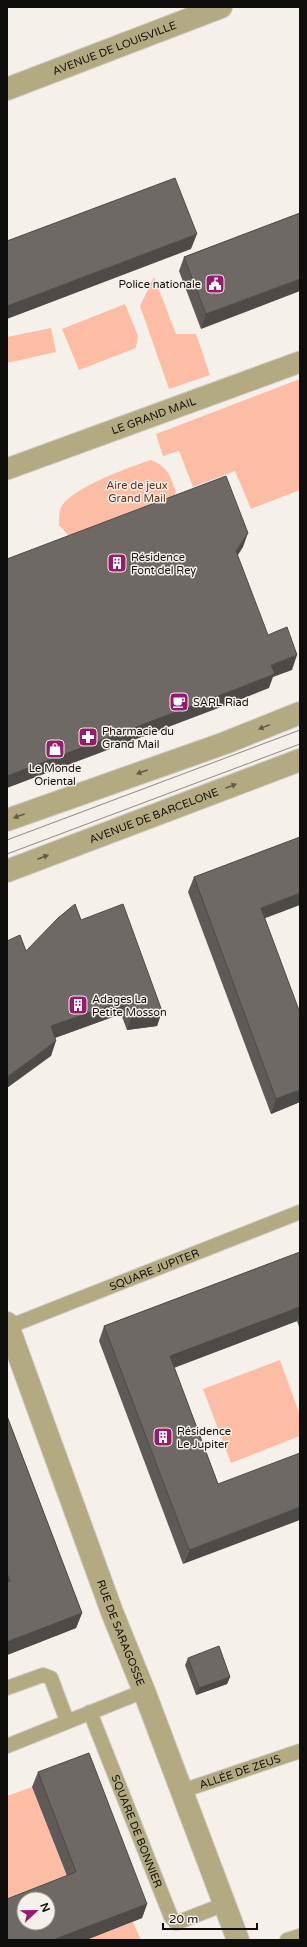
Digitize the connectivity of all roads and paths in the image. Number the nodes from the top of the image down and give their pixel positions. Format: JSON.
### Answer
{"nodes":[{"id":1,"x":221,"y":7,"type":"edge"},
{"id":2,"x":7,"y":90,"type":"edge"},
{"id":3,"x":300,"y":362,"type":"edge"},
{"id":4,"x":7,"y":469,"type":"edge"},
{"id":5,"x":300,"y":713,"type":"edge"},
{"id":6,"x":300,"y":760,"type":"edge"},
{"id":7,"x":7,"y":820,"type":"edge"},
{"id":8,"x":7,"y":871,"type":"edge"},
{"id":9,"x":300,"y":1212,"type":"edge"},
{"id":10,"x":7,"y":1326,"type":"edge"},
{"id":11,"x":7,"y":1688,"type":"edge"},
{"id":12,"x":144,"y":1691,"type":"junction"},
{"id":13,"x":90,"y":1712,"type":"junction"},
{"id":14,"x":67,"y":1721,"type":"junction"},
{"id":15,"x":7,"y":1746,"type":"edge"},
{"id":16,"x":299,"y":1753,"type":"edge"},
{"id":17,"x":182,"y":1791,"type":"junction"},
{"id":18,"x":225,"y":1904,"type":"junction"},
{"id":19,"x":300,"y":1936,"type":"edge"},
{"id":20,"x":238,"y":1940,"type":"edge"},
{"id":21,"x":287,"y":1940,"type":"edge"}],
"edges":[{"from":1,"to":2,"type":"street","name":"AVENUE DE LOUISVILLE"},
{"from":3,"to":4,"type":"street","name":"LE GRAND MAIL"},
{"from":5,"to":7,"type":"street","one_way":true},
{"from":8,"to":6,"type":"street","name":"AVENUE DE BARCELONE","one_way":true},
{"from":9,"to":10,"type":"lane","name":"SQUARE JUPITER"},
{"from":10,"to":12,"type":"street","name":"RUE DE SARAGOSSE"},
{"from":11,"to":14,"type":"lane"},
{"from":12,"to":13,"type":"lane"},
{"from":12,"to":17,"type":"street","name":"RUE DE SARAGOSSE"},
{"from":13,"to":14,"type":"lane"},
{"from":13,"to":18,"type":"lane","name":"SQUARE DE BONNIER"},
{"from":14,"to":15,"type":"lane"},
{"from":16,"to":17,"type":"lane","name":"ALLÉE DE ZEUS"},
{"from":17,"to":18,"type":"street","name":"RUE DE SARAGOSSE"},
{"from":18,"to":20,"type":"street","name":"RUE DE SARAGOSSE"},
{"from":19,"to":21,"type":"lane"}]}
